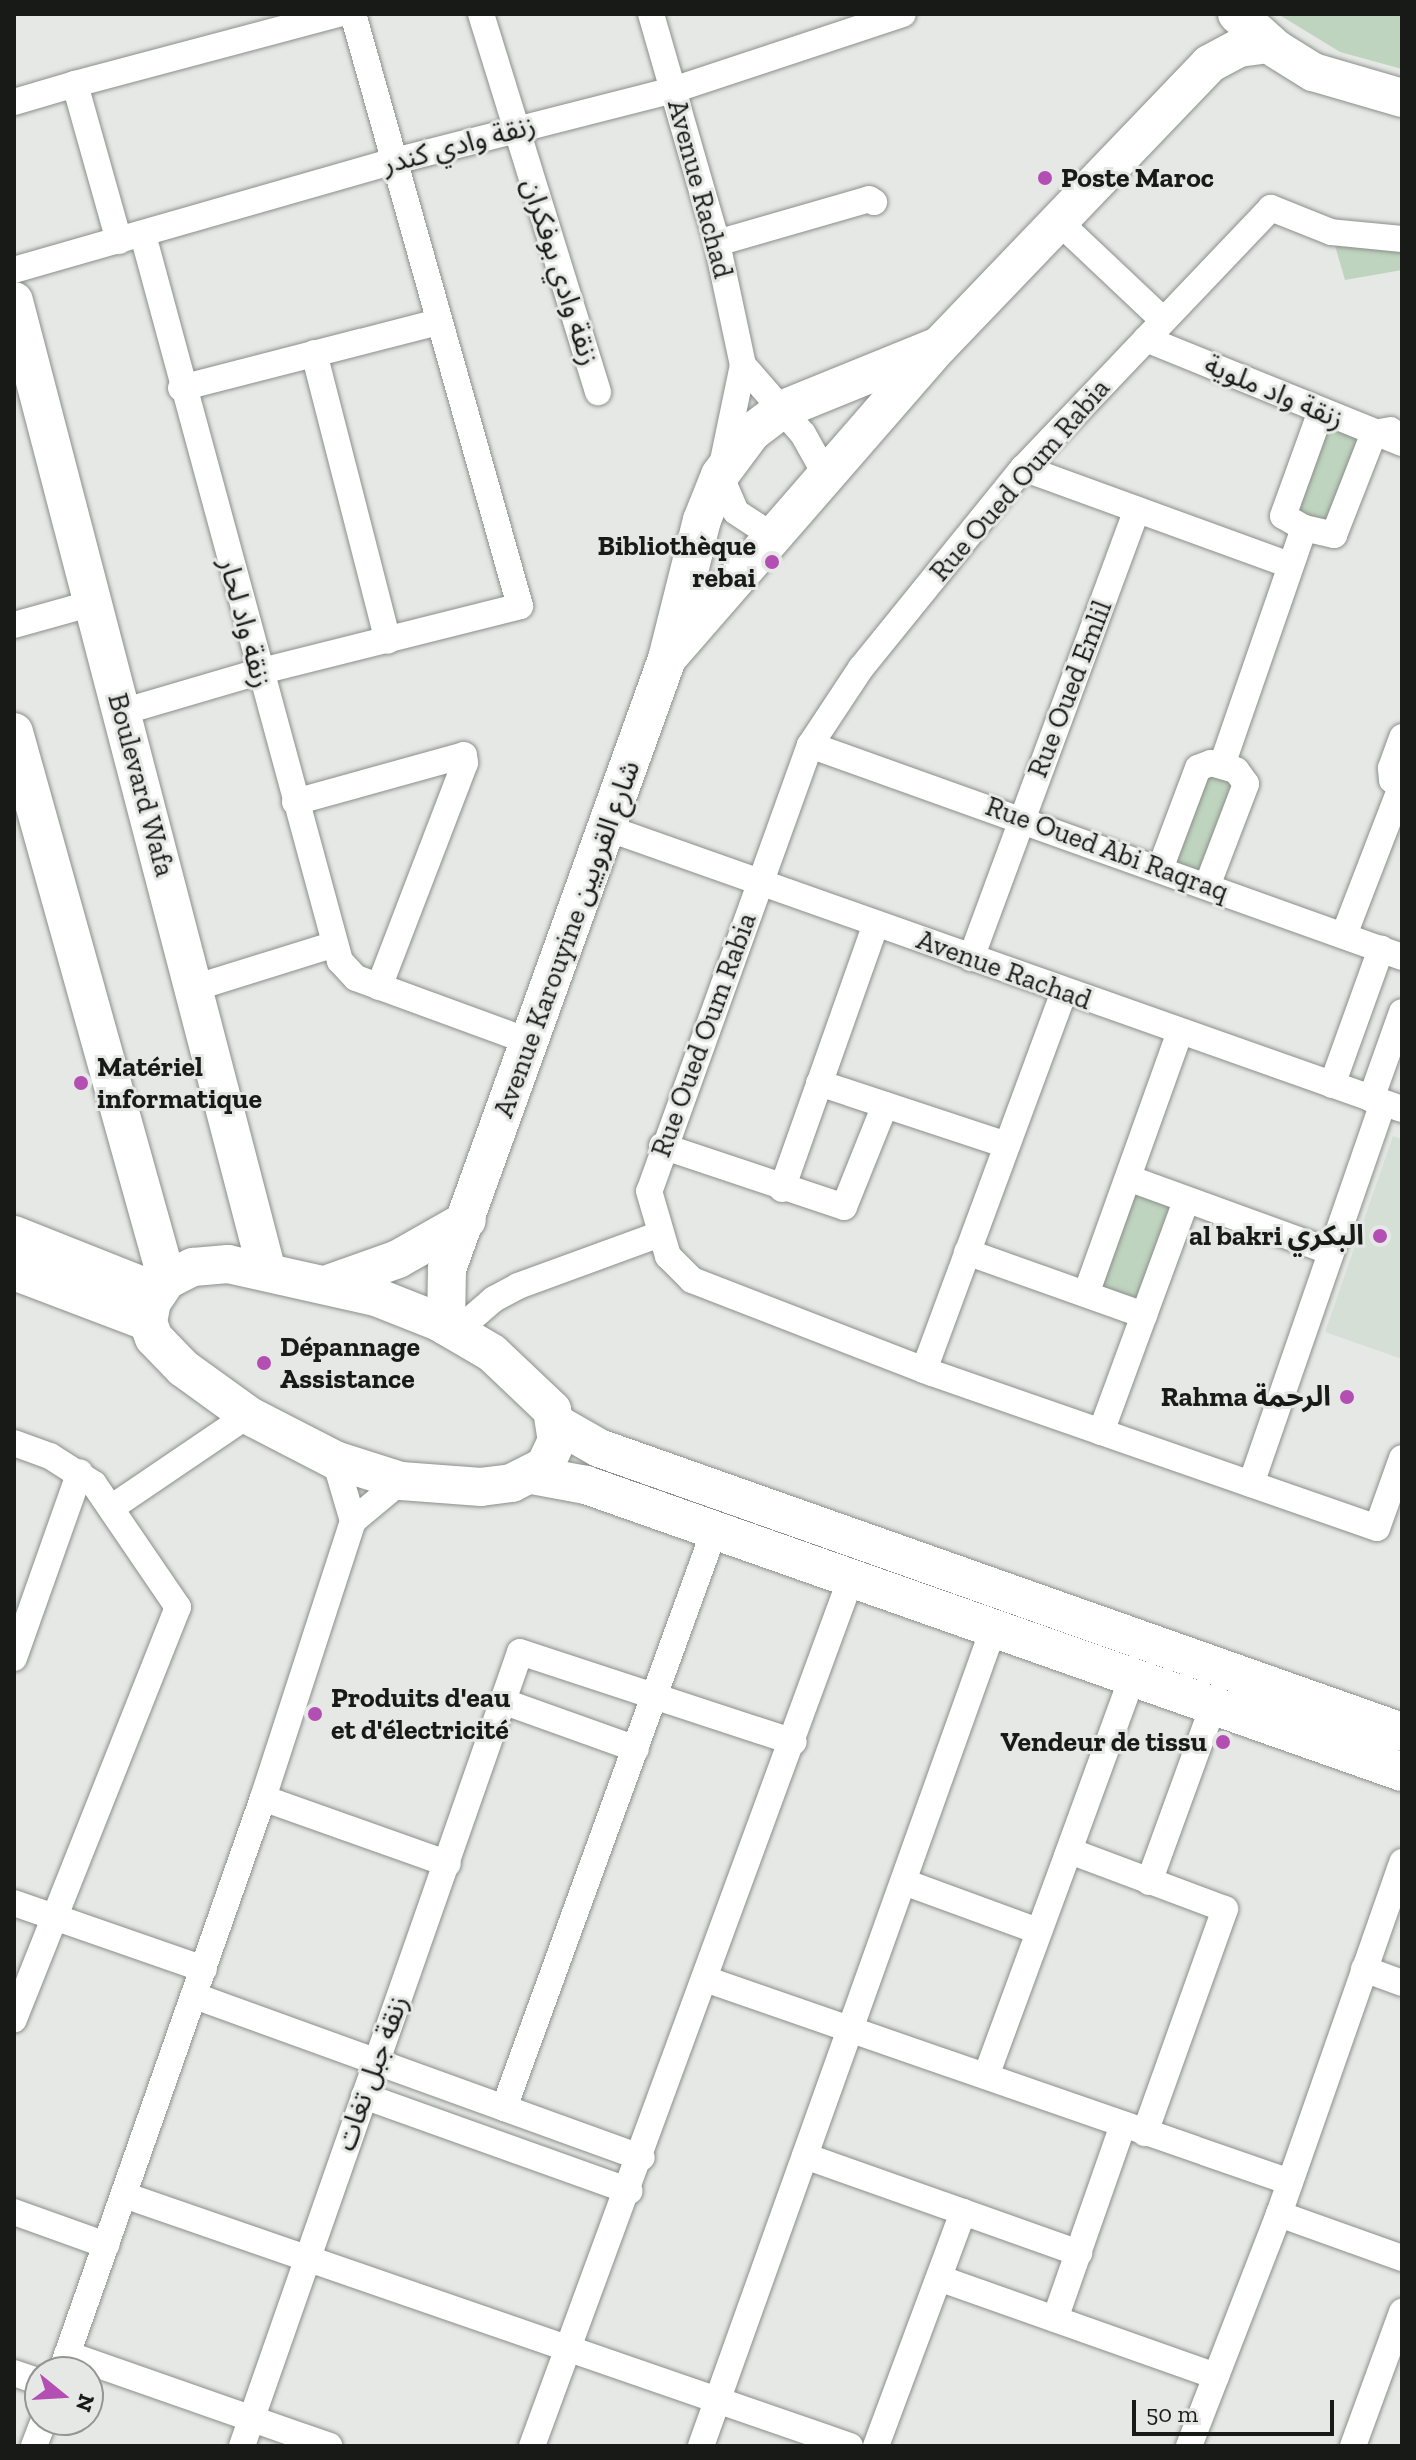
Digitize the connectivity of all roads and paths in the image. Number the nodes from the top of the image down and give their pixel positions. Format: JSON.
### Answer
{"nodes":[{"id":1,"x":339,"y":14,"type":"edge"},
{"id":2,"x":353,"y":14,"type":"edge"},
{"id":3,"x":481,"y":14,"type":"edge"},
{"id":4,"x":651,"y":14,"type":"edge"},
{"id":5,"x":903,"y":14,"type":"edge"},
{"id":6,"x":1228,"y":14,"type":"edge"},
{"id":7,"x":1237,"y":14,"type":"edge"},
{"id":8,"x":852,"y":22,"type":"edge"},
{"id":9,"x":1269,"y":44,"type":"junction"},
{"id":10,"x":1209,"y":64,"type":"junction"},
{"id":11,"x":75,"y":84,"type":"junction"},
{"id":12,"x":673,"y":90,"type":"junction"},
{"id":13,"x":1402,"y":98,"type":"edge"},
{"id":14,"x":14,"y":102,"type":"edge"},
{"id":15,"x":515,"y":130,"type":"junction"},
{"id":16,"x":395,"y":161,"type":"junction"},
{"id":17,"x":874,"y":202,"type":"dead end"},
{"id":18,"x":1058,"y":221,"type":"junction"},
{"id":19,"x":131,"y":238,"type":"junction"},
{"id":20,"x":1402,"y":239,"type":"edge"},
{"id":21,"x":717,"y":243,"type":"junction"},
{"id":22,"x":14,"y":270,"type":"edge"},
{"id":23,"x":14,"y":301,"type":"edge"},
{"id":24,"x":438,"y":322,"type":"junction"},
{"id":25,"x":1154,"y":329,"type":"junction"},
{"id":26,"x":939,"y":346,"type":"junction"},
{"id":27,"x":314,"y":353,"type":"junction"},
{"id":28,"x":743,"y":365,"type":"junction"},
{"id":29,"x":181,"y":388,"type":"junction"},
{"id":30,"x":598,"y":392,"type":"dead end"},
{"id":31,"x":781,"y":410,"type":"junction"},
{"id":32,"x":1321,"y":411,"type":"junction"},
{"id":33,"x":1402,"y":428,"type":"edge"},
{"id":34,"x":1374,"y":433,"type":"junction"},
{"id":35,"x":1402,"y":443,"type":"edge"},
{"id":36,"x":1023,"y":468,"type":"junction"},
{"id":37,"x":720,"y":475,"type":"junction"},
{"id":38,"x":827,"y":477,"type":"junction"},
{"id":39,"x":1137,"y":510,"type":"junction"},
{"id":40,"x":1304,"y":528,"type":"junction"},
{"id":41,"x":774,"y":537,"type":"junction"},
{"id":42,"x":1290,"y":565,"type":"junction"},
{"id":43,"x":93,"y":603,"type":"junction"},
{"id":44,"x":14,"y":625,"type":"edge"},
{"id":45,"x":388,"y":641,"type":"junction"},
{"id":46,"x":667,"y":659,"type":"junction"},
{"id":47,"x":258,"y":672,"type":"junction"},
{"id":48,"x":122,"y":712,"type":"junction"},
{"id":49,"x":14,"y":732,"type":"edge"},
{"id":50,"x":1402,"y":737,"type":"edge"},
{"id":51,"x":810,"y":745,"type":"junction"},
{"id":52,"x":1222,"y":765,"type":"junction"},
{"id":53,"x":1401,"y":785,"type":"edge"},
{"id":54,"x":295,"y":802,"type":"junction"},
{"id":55,"x":1022,"y":817,"type":"junction"},
{"id":56,"x":607,"y":828,"type":"junction"},
{"id":57,"x":1160,"y":869,"type":"junction"},
{"id":58,"x":760,"y":883,"type":"junction"},
{"id":59,"x":1207,"y":886,"type":"junction"},
{"id":60,"x":876,"y":924,"type":"junction"},
{"id":61,"x":1344,"y":935,"type":"junction"},
{"id":62,"x":332,"y":945,"type":"junction"},
{"id":63,"x":1391,"y":953,"type":"edge"},
{"id":64,"x":971,"y":958,"type":"junction"},
{"id":65,"x":379,"y":987,"type":"junction"},
{"id":66,"x":194,"y":988,"type":"junction"},
{"id":67,"x":1064,"y":991,"type":"junction"},
{"id":68,"x":1402,"y":1012,"type":"edge"},
{"id":69,"x":1180,"y":1032,"type":"junction"},
{"id":70,"x":531,"y":1042,"type":"junction"},
{"id":71,"x":819,"y":1083,"type":"junction"},
{"id":72,"x":1332,"y":1085,"type":"junction"},
{"id":73,"x":1385,"y":1104,"type":"edge"},
{"id":74,"x":885,"y":1105,"type":"junction"},
{"id":75,"x":1007,"y":1145,"type":"junction"},
{"id":76,"x":662,"y":1146,"type":"junction"},
{"id":77,"x":1128,"y":1178,"type":"junction"},
{"id":78,"x":782,"y":1189,"type":"junction"},
{"id":79,"x":1186,"y":1201,"type":"junction"},
{"id":80,"x":467,"y":1220,"type":"junction"},
{"id":81,"x":660,"y":1234,"type":"junction"},
{"id":82,"x":14,"y":1235,"type":"edge"},
{"id":83,"x":967,"y":1252,"type":"junction"},
{"id":84,"x":1331,"y":1252,"type":"junction"},
{"id":85,"x":266,"y":1268,"type":"junction"},
{"id":86,"x":14,"y":1271,"type":"edge"},
{"id":87,"x":331,"y":1283,"type":"junction"},
{"id":88,"x":1086,"y":1294,"type":"junction"},
{"id":89,"x":158,"y":1298,"type":"junction"},
{"id":90,"x":1144,"y":1315,"type":"junction"},
{"id":91,"x":452,"y":1328,"type":"junction"},
{"id":92,"x":924,"y":1370,"type":"junction"},
{"id":93,"x":248,"y":1415,"type":"junction"},
{"id":94,"x":557,"y":1424,"type":"junction"},
{"id":95,"x":1101,"y":1432,"type":"junction"},
{"id":96,"x":14,"y":1443,"type":"edge"},
{"id":97,"x":1402,"y":1458,"type":"edge"},
{"id":98,"x":335,"y":1460,"type":"junction"},
{"id":99,"x":80,"y":1472,"type":"junction"},
{"id":100,"x":532,"y":1475,"type":"junction"},
{"id":101,"x":401,"y":1481,"type":"junction"},
{"id":102,"x":1251,"y":1484,"type":"junction"},
{"id":103,"x":114,"y":1506,"type":"junction"},
{"id":104,"x":353,"y":1521,"type":"junction"},
{"id":105,"x":715,"y":1529,"type":"junction"},
{"id":106,"x":851,"y":1578,"type":"junction"},
{"id":107,"x":994,"y":1627,"type":"junction"},
{"id":108,"x":14,"y":1658,"type":"edge"},
{"id":109,"x":1132,"y":1678,"type":"junction"},
{"id":110,"x":656,"y":1697,"type":"junction"},
{"id":111,"x":505,"y":1702,"type":"junction"},
{"id":112,"x":1213,"y":1706,"type":"junction"},
{"id":113,"x":1402,"y":1732,"type":"edge"},
{"id":114,"x":794,"y":1742,"type":"junction"},
{"id":115,"x":636,"y":1749,"type":"junction"},
{"id":116,"x":1402,"y":1772,"type":"edge"},
{"id":117,"x":263,"y":1798,"type":"junction"},
{"id":118,"x":1068,"y":1853,"type":"junction"},
{"id":119,"x":1402,"y":1862,"type":"edge"},
{"id":120,"x":448,"y":1864,"type":"junction"},
{"id":121,"x":904,"y":1882,"type":"junction"},
{"id":122,"x":1149,"y":1882,"type":"junction"},
{"id":123,"x":14,"y":1903,"type":"edge"},
{"id":124,"x":54,"y":1917,"type":"junction"},
{"id":125,"x":1038,"y":1931,"type":"junction"},
{"id":126,"x":204,"y":1969,"type":"junction"},
{"id":127,"x":1364,"y":1969,"type":"junction"},
{"id":128,"x":708,"y":1980,"type":"junction"},
{"id":129,"x":1402,"y":1983,"type":"edge"},
{"id":130,"x":195,"y":1996,"type":"junction"},
{"id":131,"x":14,"y":2020,"type":"edge"},
{"id":132,"x":852,"y":2027,"type":"junction"},
{"id":133,"x":376,"y":2063,"type":"junction"},
{"id":134,"x":986,"y":2076,"type":"junction"},
{"id":135,"x":364,"y":2096,"type":"junction"},
{"id":136,"x":504,"y":2108,"type":"junction"},
{"id":137,"x":1134,"y":2129,"type":"junction"},
{"id":138,"x":805,"y":2156,"type":"junction"},
{"id":139,"x":642,"y":2158,"type":"junction"},
{"id":140,"x":1290,"y":2182,"type":"junction"},
{"id":141,"x":630,"y":2191,"type":"junction"},
{"id":142,"x":124,"y":2195,"type":"junction"},
{"id":143,"x":14,"y":2212,"type":"edge"},
{"id":144,"x":963,"y":2212,"type":"junction"},
{"id":145,"x":1279,"y":2214,"type":"junction"},
{"id":146,"x":106,"y":2245,"type":"junction"},
{"id":147,"x":1079,"y":2253,"type":"junction"},
{"id":148,"x":1402,"y":2258,"type":"edge"},
{"id":149,"x":304,"y":2260,"type":"junction"},
{"id":150,"x":939,"y":2278,"type":"junction"},
{"id":151,"x":1402,"y":2312,"type":"edge"},
{"id":152,"x":1055,"y":2319,"type":"junction"},
{"id":153,"x":569,"y":2347,"type":"junction"},
{"id":154,"x":66,"y":2356,"type":"edge"},
{"id":155,"x":104,"y":2375,"type":"edge"},
{"id":156,"x":1216,"y":2376,"type":"junction"},
{"id":157,"x":717,"y":2398,"type":"junction"},
{"id":158,"x":251,"y":2420,"type":"junction"},
{"id":159,"x":242,"y":2446,"type":"edge"},
{"id":160,"x":329,"y":2446,"type":"edge"},
{"id":161,"x":532,"y":2446,"type":"edge"},
{"id":162,"x":701,"y":2446,"type":"edge"},
{"id":163,"x":850,"y":2446,"type":"edge"},
{"id":164,"x":876,"y":2446,"type":"edge"},
{"id":165,"x":1189,"y":2446,"type":"edge"},
{"id":166,"x":1353,"y":2446,"type":"edge"}],
"edges":[{"from":1,"to":11,"type":"street"},
{"from":2,"to":16,"type":"street"},
{"from":3,"to":15,"type":"street","name":"زنقة وادي بوفكران"},
{"from":4,"to":12,"type":"street","name":"Avenue Rachad"},
{"from":5,"to":8,"type":"street","name":"زنقة وادي كندر"},
{"from":6,"to":10,"type":"street","name":"Avenue Karouyine شارع القرويين"},
{"from":7,"to":9,"type":"street"},
{"from":8,"to":12,"type":"street","name":"زنقة وادي كندر"},
{"from":9,"to":10,"type":"street","name":"Avenue Karouyine شارع القرويين"},
{"from":9,"to":13,"type":"street"},
{"from":10,"to":18,"type":"street","name":"Avenue Karouyine شارع القرويين"},
{"from":11,"to":14,"type":"street"},
{"from":11,"to":19,"type":"street","name":"زنقة واد لحار"},
{"from":12,"to":15,"type":"street","name":"زنقة وادي كندر"},
{"from":12,"to":21,"type":"street","name":"Avenue Rachad"},
{"from":15,"to":16,"type":"street","name":"زنقة وادي كندر"},
{"from":15,"to":30,"type":"street","name":"زنقة وادي بوفكران"},
{"from":16,"to":19,"type":"street","name":"زنقة وادي كندر"},
{"from":16,"to":24,"type":"street"},
{"from":17,"to":21,"type":"street"},
{"from":18,"to":25,"type":"street"},
{"from":18,"to":26,"type":"street","name":"Avenue Karouyine شارع القرويين"},
{"from":19,"to":22,"type":"street","name":"زنقة وادي كندر"},
{"from":19,"to":29,"type":"street","name":"زنقة واد لحار"},
{"from":20,"to":25,"type":"street","name":"Rue Oued Oum Rabia"},
{"from":21,"to":28,"type":"street","name":"Avenue Rachad"},
{"from":23,"to":43,"type":"street","name":"Boulevard Wafa"},
{"from":24,"to":27,"type":"street"},
{"from":24,"to":45,"type":"street"},
{"from":25,"to":32,"type":"street","name":"زنقة واد ملوية"},
{"from":25,"to":36,"type":"street","name":"Rue Oued Oum Rabia"},
{"from":26,"to":31,"type":"street","name":"Avenue Karouyine شارع القرويين"},
{"from":26,"to":38,"type":"street","name":"Avenue Karouyine شارع القرويين"},
{"from":27,"to":29,"type":"street"},
{"from":27,"to":45,"type":"street"},
{"from":28,"to":31,"type":"street","name":"Avenue Rachad"},
{"from":28,"to":37,"type":"street","name":"Avenue Rachad"},
{"from":29,"to":47,"type":"street","name":"زنقة واد لحار"},
{"from":31,"to":37,"type":"street","name":"Avenue Karouyine شارع القرويين"},
{"from":31,"to":38,"type":"street","name":"Avenue Rachad"},
{"from":32,"to":34,"type":"street","name":"زنقة واد ملوية"},
{"from":32,"to":40,"type":"street"},
{"from":33,"to":34,"type":"street"},
{"from":34,"to":35,"type":"street","name":"زنقة واد ملوية"},
{"from":34,"to":40,"type":"street"},
{"from":36,"to":39,"type":"street"},
{"from":36,"to":51,"type":"street","name":"Rue Oued Oum Rabia"},
{"from":37,"to":41,"type":"street"},
{"from":37,"to":46,"type":"street","name":"Avenue Karouyine شارع القرويين"},
{"from":38,"to":41,"type":"street","name":"Avenue Karouyine شارع القرويين"},
{"from":39,"to":42,"type":"street"},
{"from":39,"to":55,"type":"street","name":"Rue Oued Emlil"},
{"from":40,"to":42,"type":"street"},
{"from":41,"to":46,"type":"street","name":"Avenue Karouyine شارع القرويين"},
{"from":42,"to":52,"type":"street"},
{"from":43,"to":44,"type":"street"},
{"from":43,"to":48,"type":"street","name":"Boulevard Wafa"},
{"from":45,"to":47,"type":"street"},
{"from":46,"to":56,"type":"street","name":"Avenue Karouyine شارع القرويين"},
{"from":47,"to":48,"type":"street"},
{"from":47,"to":54,"type":"street","name":"زنقة واد لحار"},
{"from":48,"to":66,"type":"street","name":"Boulevard Wafa"},
{"from":49,"to":89,"type":"street"},
{"from":50,"to":53,"type":"street"},
{"from":51,"to":55,"type":"street","name":"Rue Oued Abi Raqraq"},
{"from":51,"to":58,"type":"street","name":"Rue Oued Oum Rabia"},
{"from":52,"to":57,"type":"street"},
{"from":52,"to":59,"type":"street"},
{"from":53,"to":61,"type":"street"},
{"from":54,"to":62,"type":"street","name":"زنقة واد لحار"},
{"from":54,"to":65,"type":"street"},
{"from":55,"to":57,"type":"street","name":"Rue Oued Abi Raqraq"},
{"from":55,"to":64,"type":"street","name":"Rue Oued Emlil"},
{"from":56,"to":58,"type":"street","name":"Avenue Rachad"},
{"from":56,"to":70,"type":"street","name":"Avenue Karouyine شارع القرويين"},
{"from":57,"to":59,"type":"street","name":"Rue Oued Abi Raqraq"},
{"from":58,"to":60,"type":"street","name":"Avenue Rachad"},
{"from":58,"to":76,"type":"street","name":"Rue Oued Oum Rabia"},
{"from":59,"to":61,"type":"street","name":"Rue Oued Abi Raqraq"},
{"from":60,"to":64,"type":"street","name":"Avenue Rachad"},
{"from":60,"to":71,"type":"street"},
{"from":61,"to":63,"type":"street","name":"Rue Oued Abi Raqraq"},
{"from":62,"to":65,"type":"street","name":"زنقة واد لحار"},
{"from":62,"to":66,"type":"street"},
{"from":63,"to":72,"type":"street"},
{"from":64,"to":67,"type":"street","name":"Avenue Rachad"},
{"from":65,"to":70,"type":"street","name":"زنقة واد لحار"},
{"from":66,"to":85,"type":"street","name":"Boulevard Wafa"},
{"from":67,"to":69,"type":"street","name":"Avenue Rachad"},
{"from":67,"to":75,"type":"street"},
{"from":68,"to":73,"type":"street"},
{"from":69,"to":72,"type":"street","name":"Avenue Rachad"},
{"from":69,"to":77,"type":"street"},
{"from":70,"to":80,"type":"street","name":"Avenue Karouyine شارع القرويين"},
{"from":71,"to":74,"type":"street"},
{"from":71,"to":78,"type":"street"},
{"from":72,"to":73,"type":"street","name":"Avenue Rachad"},
{"from":73,"to":84,"type":"street"},
{"from":74,"to":75,"type":"street"},
{"from":74,"to":78,"type":"street"},
{"from":75,"to":83,"type":"street"},
{"from":76,"to":78,"type":"street"},
{"from":76,"to":81,"type":"street","name":"Rue Oued Oum Rabia"},
{"from":77,"to":79,"type":"street"},
{"from":77,"to":88,"type":"street"},
{"from":79,"to":84,"type":"street"},
{"from":79,"to":90,"type":"street"},
{"from":80,"to":87,"type":"street"},
{"from":80,"to":91,"type":"street","name":"Avenue Karouyine شارع القرويين"},
{"from":81,"to":91,"type":"street"},
{"from":81,"to":92,"type":"street","name":"Rue Oued Oum Rabia"},
{"from":82,"to":89,"type":"street"},
{"from":83,"to":88,"type":"street"},
{"from":83,"to":92,"type":"street"},
{"from":84,"to":102,"type":"street"},
{"from":85,"to":87,"type":"street"},
{"from":85,"to":89,"type":"street"},
{"from":86,"to":89,"type":"street"},
{"from":87,"to":91,"type":"street"},
{"from":88,"to":90,"type":"street"},
{"from":89,"to":93,"type":"street"},
{"from":90,"to":95,"type":"street"},
{"from":91,"to":94,"type":"street"},
{"from":92,"to":95,"type":"street","name":"Rue Oued Oum Rabia"},
{"from":93,"to":98,"type":"street"},
{"from":93,"to":103,"type":"street"},
{"from":94,"to":100,"type":"street"},
{"from":94,"to":113,"type":"street"},
{"from":95,"to":102,"type":"street","name":"Rue Oued Oum Rabia"},
{"from":96,"to":99,"type":"street"},
{"from":97,"to":102,"type":"street","name":"Rue Oued Oum Rabia"},
{"from":98,"to":101,"type":"street"},
{"from":98,"to":104,"type":"street"},
{"from":99,"to":103,"type":"street"},
{"from":99,"to":108,"type":"street"},
{"from":100,"to":101,"type":"street"},
{"from":100,"to":105,"type":"street"},
{"from":101,"to":104,"type":"street"},
{"from":103,"to":124,"type":"street"},
{"from":104,"to":117,"type":"street"},
{"from":105,"to":106,"type":"street"},
{"from":105,"to":110,"type":"street"},
{"from":106,"to":107,"type":"street"},
{"from":106,"to":114,"type":"street"},
{"from":107,"to":109,"type":"street"},
{"from":107,"to":121,"type":"street"},
{"from":109,"to":112,"type":"street"},
{"from":109,"to":118,"type":"street"},
{"from":110,"to":111,"type":"street","name":"زنقة جبل تغات"},
{"from":110,"to":114,"type":"street"},
{"from":110,"to":115,"type":"street"},
{"from":111,"to":115,"type":"street"},
{"from":111,"to":120,"type":"street","name":"زنقة جبل تغات"},
{"from":112,"to":116,"type":"street"},
{"from":112,"to":122,"type":"street"},
{"from":114,"to":128,"type":"street"},
{"from":115,"to":136,"type":"street"},
{"from":117,"to":120,"type":"street"},
{"from":117,"to":126,"type":"street"},
{"from":118,"to":122,"type":"street"},
{"from":118,"to":125,"type":"street"},
{"from":119,"to":127,"type":"street"},
{"from":120,"to":133,"type":"street","name":"زنقة جبل تغات"},
{"from":121,"to":125,"type":"street"},
{"from":121,"to":132,"type":"street"},
{"from":122,"to":137,"type":"street"},
{"from":123,"to":124,"type":"street"},
{"from":124,"to":126,"type":"street"},
{"from":124,"to":131,"type":"street"},
{"from":125,"to":134,"type":"street"},
{"from":126,"to":130,"type":"street"},
{"from":127,"to":129,"type":"street"},
{"from":127,"to":140,"type":"street"},
{"from":128,"to":132,"type":"street"},
{"from":128,"to":139,"type":"street"},
{"from":130,"to":133,"type":"street"},
{"from":130,"to":142,"type":"street"},
{"from":132,"to":134,"type":"street"},
{"from":132,"to":138,"type":"street"},
{"from":133,"to":135,"type":"street","name":"زنقة جبل تغات"},
{"from":133,"to":136,"type":"street"},
{"from":134,"to":137,"type":"street"},
{"from":135,"to":141,"type":"street"},
{"from":135,"to":149,"type":"street","name":"زنقة جبل تغات"},
{"from":136,"to":139,"type":"street"},
{"from":137,"to":140,"type":"street"},
{"from":137,"to":147,"type":"street"},
{"from":138,"to":144,"type":"street"},
{"from":138,"to":157,"type":"street"},
{"from":139,"to":141,"type":"street"},
{"from":140,"to":145,"type":"street"},
{"from":141,"to":153,"type":"street"},
{"from":142,"to":146,"type":"street"},
{"from":142,"to":149,"type":"street"},
{"from":143,"to":146,"type":"street"},
{"from":144,"to":147,"type":"street"},
{"from":144,"to":150,"type":"street"},
{"from":145,"to":148,"type":"street"},
{"from":145,"to":156,"type":"street"},
{"from":146,"to":154,"type":"street"},
{"from":147,"to":152,"type":"street"},
{"from":149,"to":153,"type":"street"},
{"from":149,"to":158,"type":"street","name":"زنقة جبل تغات"},
{"from":150,"to":152,"type":"street"},
{"from":150,"to":164,"type":"street"},
{"from":151,"to":166,"type":"street"},
{"from":152,"to":156,"type":"street"},
{"from":153,"to":157,"type":"street"},
{"from":153,"to":161,"type":"street"},
{"from":155,"to":158,"type":"street"},
{"from":156,"to":165,"type":"street"},
{"from":157,"to":162,"type":"street"},
{"from":157,"to":163,"type":"street"},
{"from":158,"to":159,"type":"street","name":"زنقة جبل تغات"},
{"from":158,"to":160,"type":"street"}]}
